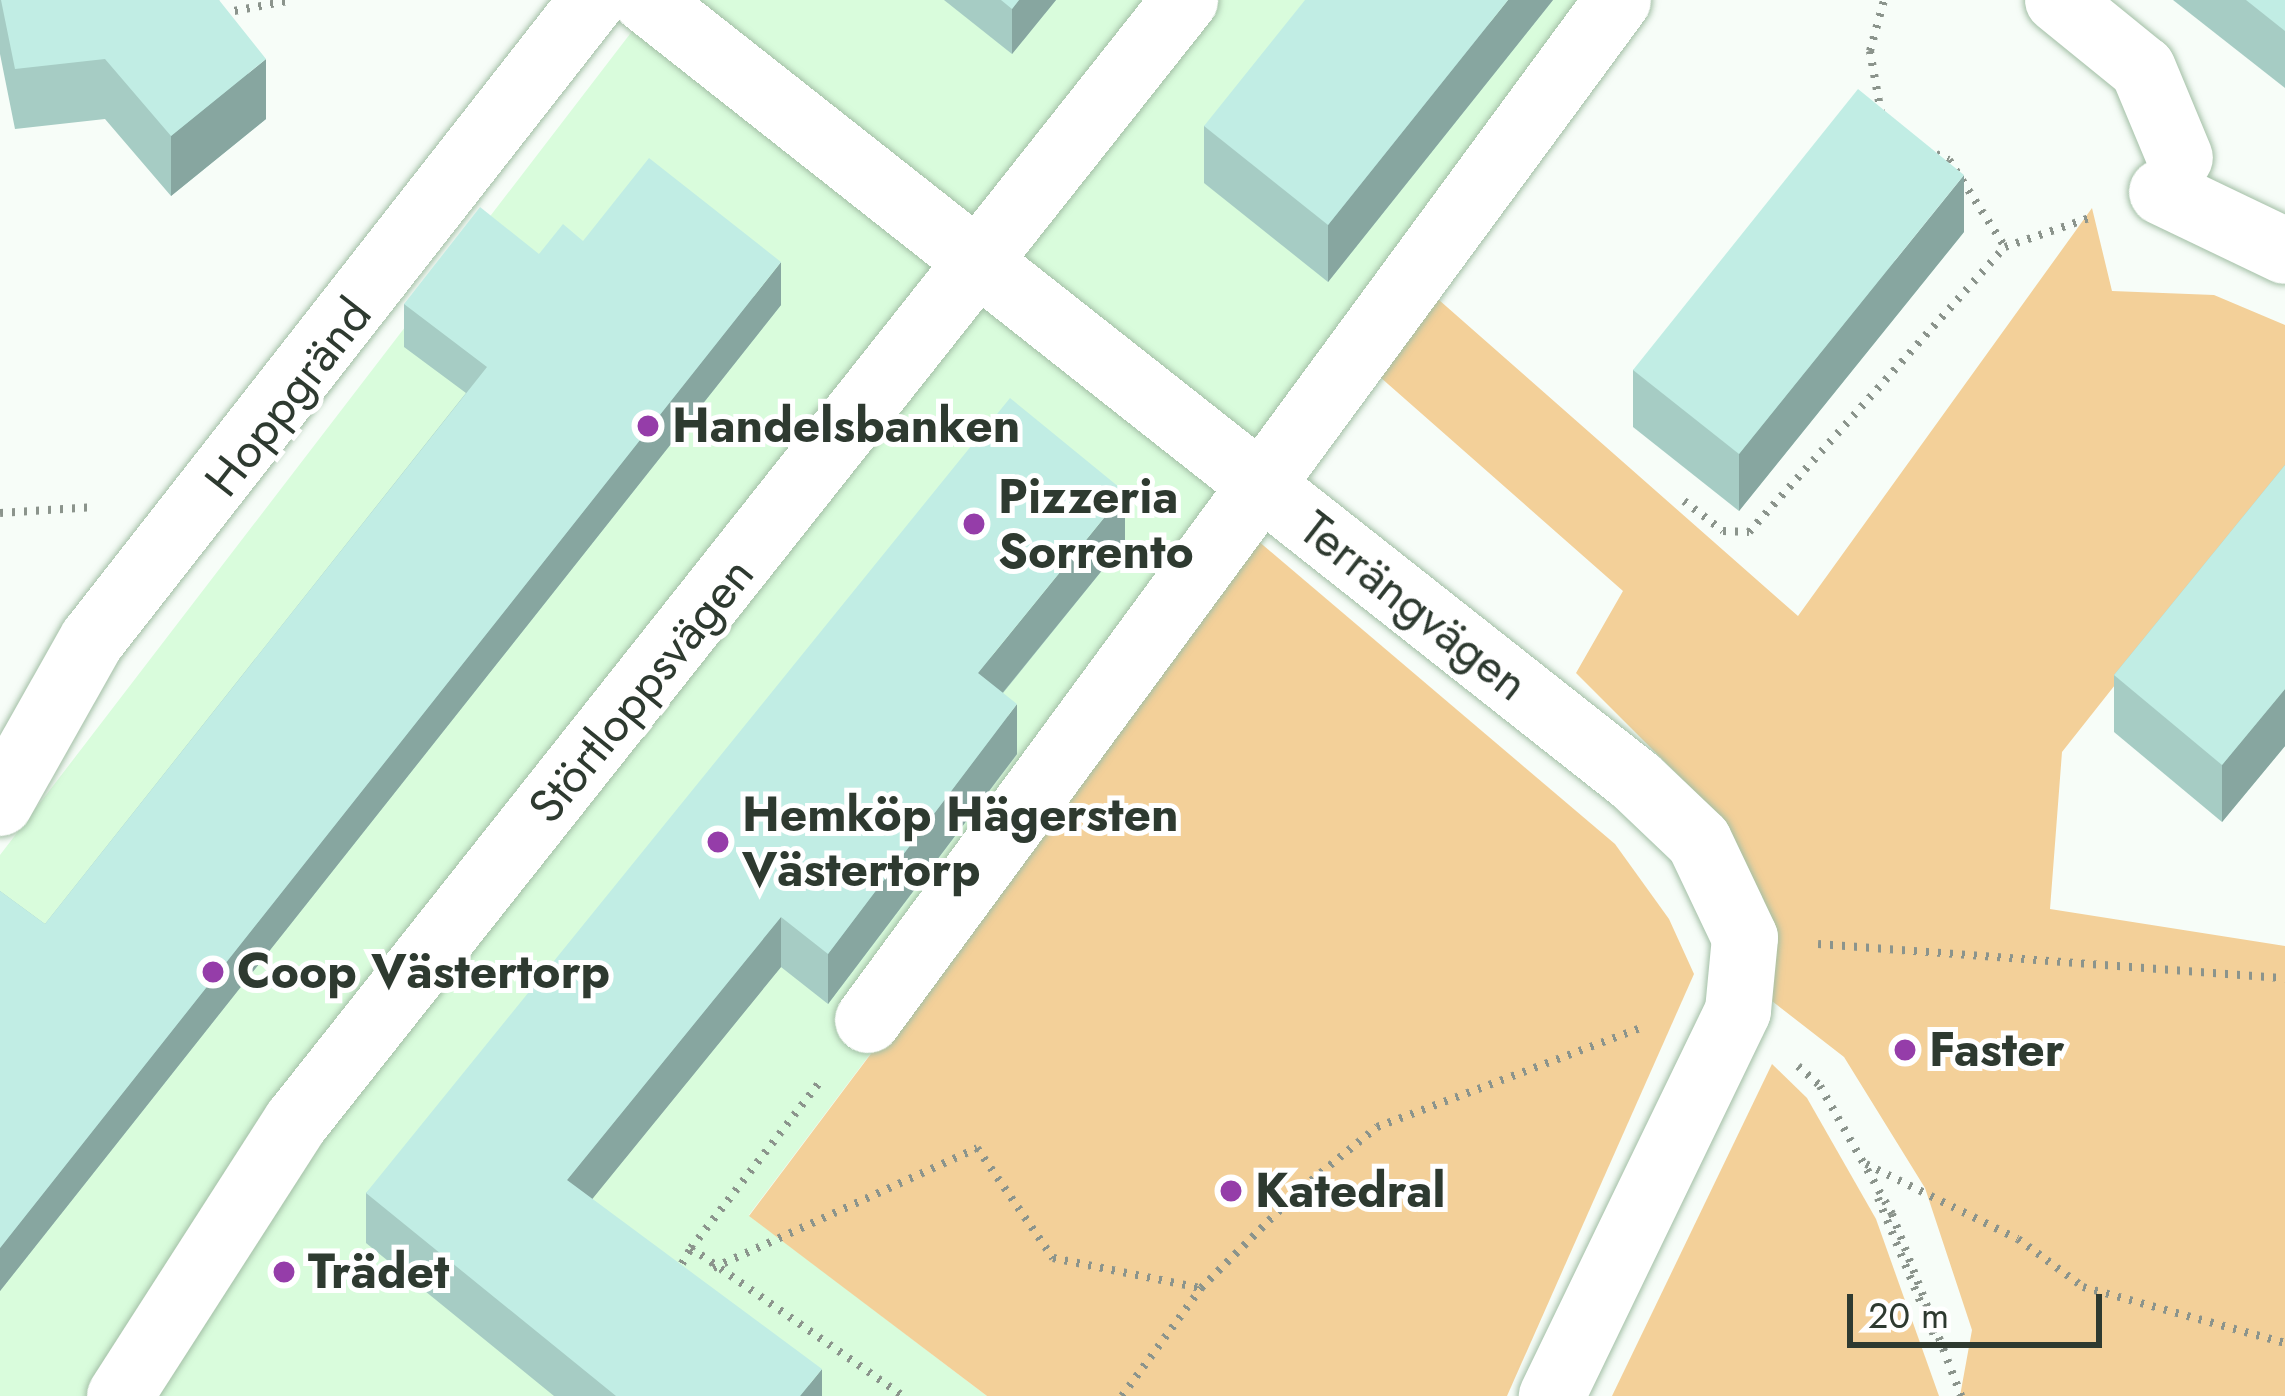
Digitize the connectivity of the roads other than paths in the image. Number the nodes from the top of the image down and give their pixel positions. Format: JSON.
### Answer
{"nodes":[{"id":1,"x":593,"y":0,"type":"edge"},
{"id":2,"x":646,"y":0,"type":"edge"},
{"id":3,"x":1185,"y":0,"type":"edge"},
{"id":4,"x":1618,"y":0,"type":"edge"},
{"id":5,"x":2058,"y":0,"type":"edge"},
{"id":6,"x":2285,"y":251,"type":"edge"},
{"id":7,"x":983,"y":261,"type":"junction"},
{"id":8,"x":1258,"y":484,"type":"junction"},
{"id":9,"x":0,"y":803,"type":"edge"},
{"id":10,"x":868,"y":1020,"type":"road end"},
{"id":11,"x":120,"y":1396,"type":"edge"},
{"id":12,"x":1552,"y":1396,"type":"edge"}],
"edges":[{"from":1,"to":9,"type":"street","name":"Hoppgränd"},
{"from":2,"to":7,"type":"street","name":"Terrängvägen"},
{"from":3,"to":7,"type":"street","name":"Störtloppsvägen"},
{"from":4,"to":8,"type":"street"},
{"from":5,"to":6,"type":"street"},
{"from":7,"to":8,"type":"street","name":"Terrängvägen"},
{"from":7,"to":11,"type":"street","name":"Störtloppsvägen"},
{"from":8,"to":10,"type":"street"},
{"from":8,"to":12,"type":"street","name":"Terrängvägen"}]}
